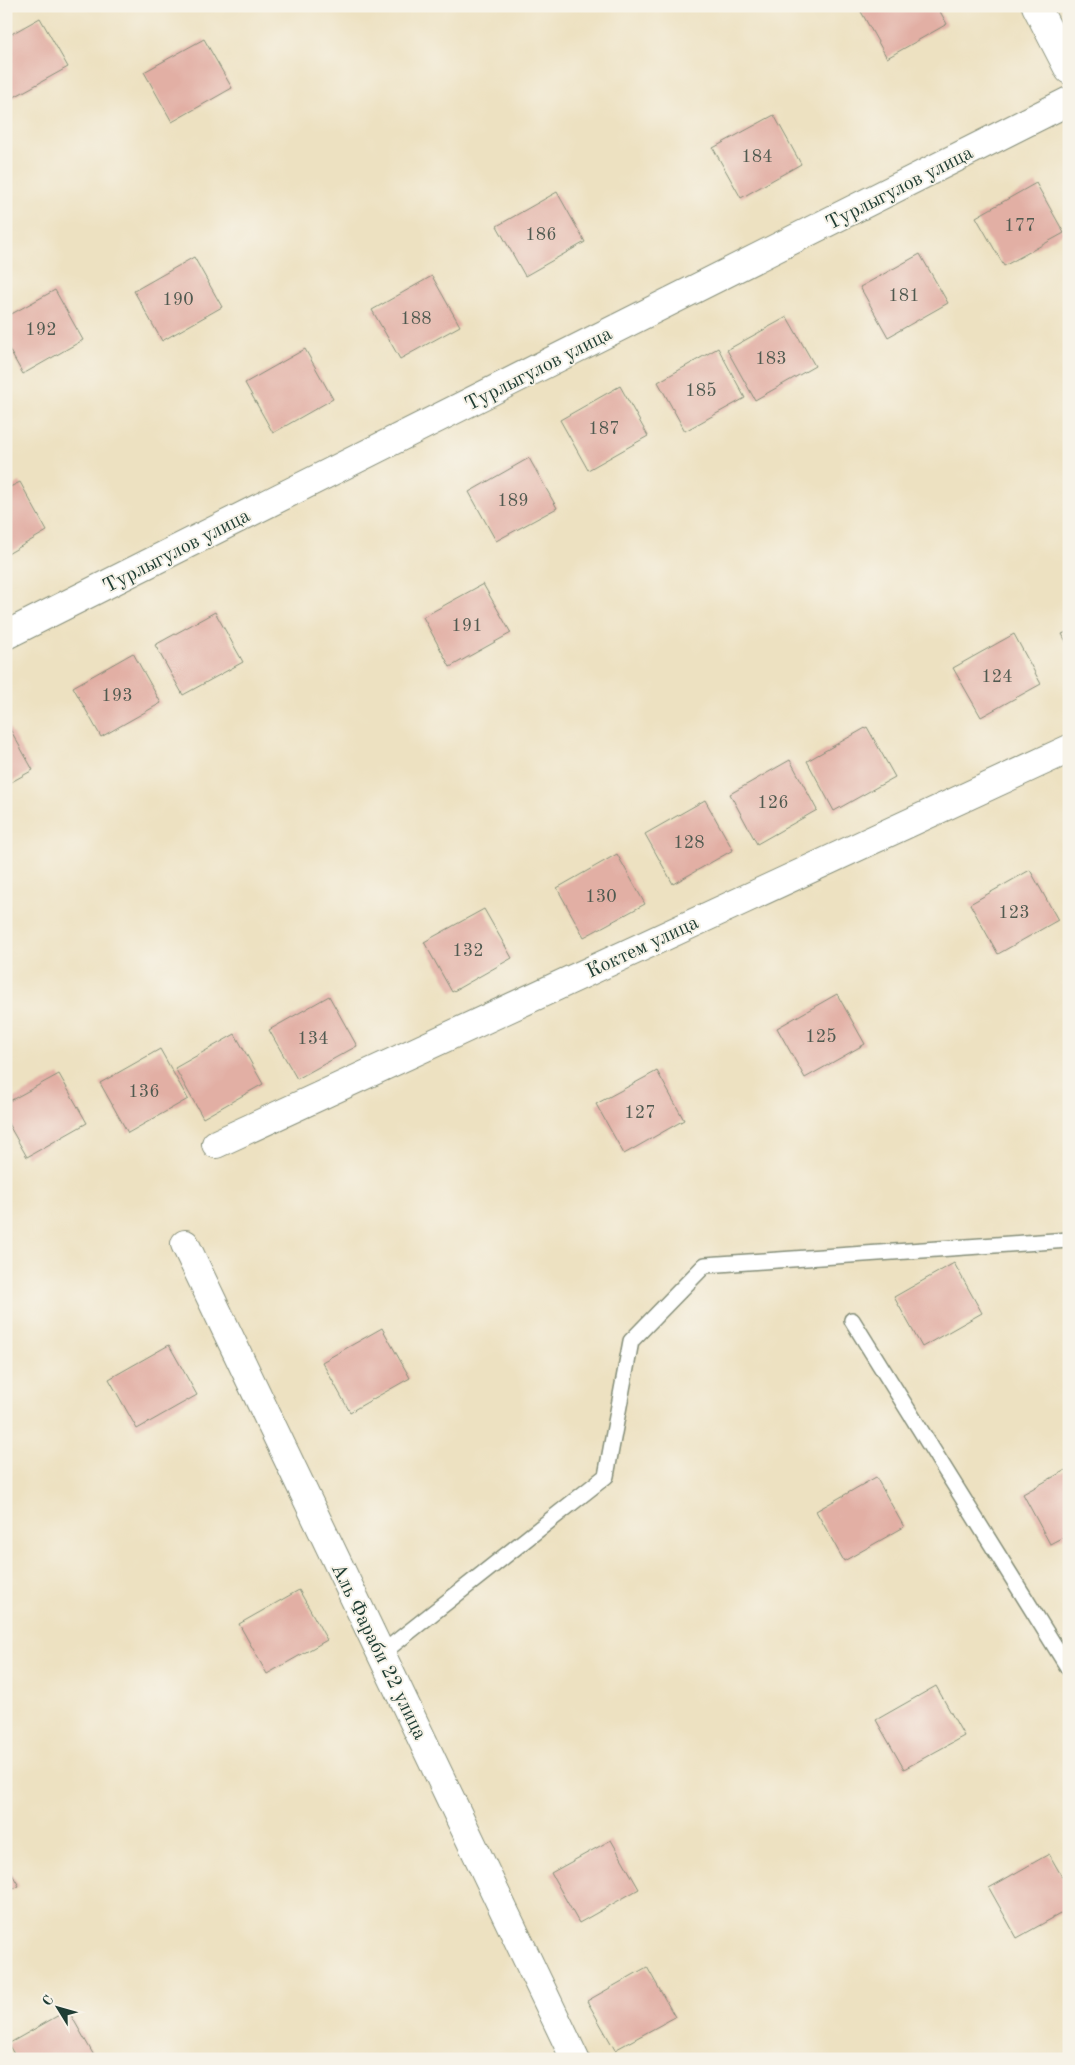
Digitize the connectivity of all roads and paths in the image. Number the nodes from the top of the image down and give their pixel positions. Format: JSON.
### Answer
{"nodes":[{"id":1,"x":1036,"y":6,"type":"edge"},
{"id":2,"x":1069,"y":70,"type":"edge"},
{"id":3,"x":1069,"y":102,"type":"edge"},
{"id":4,"x":6,"y":635,"type":"edge"},
{"id":5,"x":1069,"y":749,"type":"edge"},
{"id":6,"x":216,"y":1144,"type":"dead end"},
{"id":7,"x":1069,"y":1240,"type":"edge"},
{"id":8,"x":185,"y":1244,"type":"dead end"},
{"id":9,"x":852,"y":1320,"type":"dead end"},
{"id":10,"x":381,"y":1654,"type":"junction"},
{"id":11,"x":1069,"y":1669,"type":"edge"},
{"id":12,"x":575,"y":2059,"type":"edge"}],
"edges":[{"from":1,"to":2,"type":"street"},
{"from":3,"to":4,"type":"street","name":"Турлыгулов улица"},
{"from":5,"to":6,"type":"street","name":"Коктем улица"},
{"from":7,"to":10,"type":"lane"},
{"from":8,"to":10,"type":"street","name":"Аль Фараби 22 улица"},
{"from":9,"to":11,"type":"lane"},
{"from":10,"to":12,"type":"street","name":"Аль Фараби 22 улица"}]}
